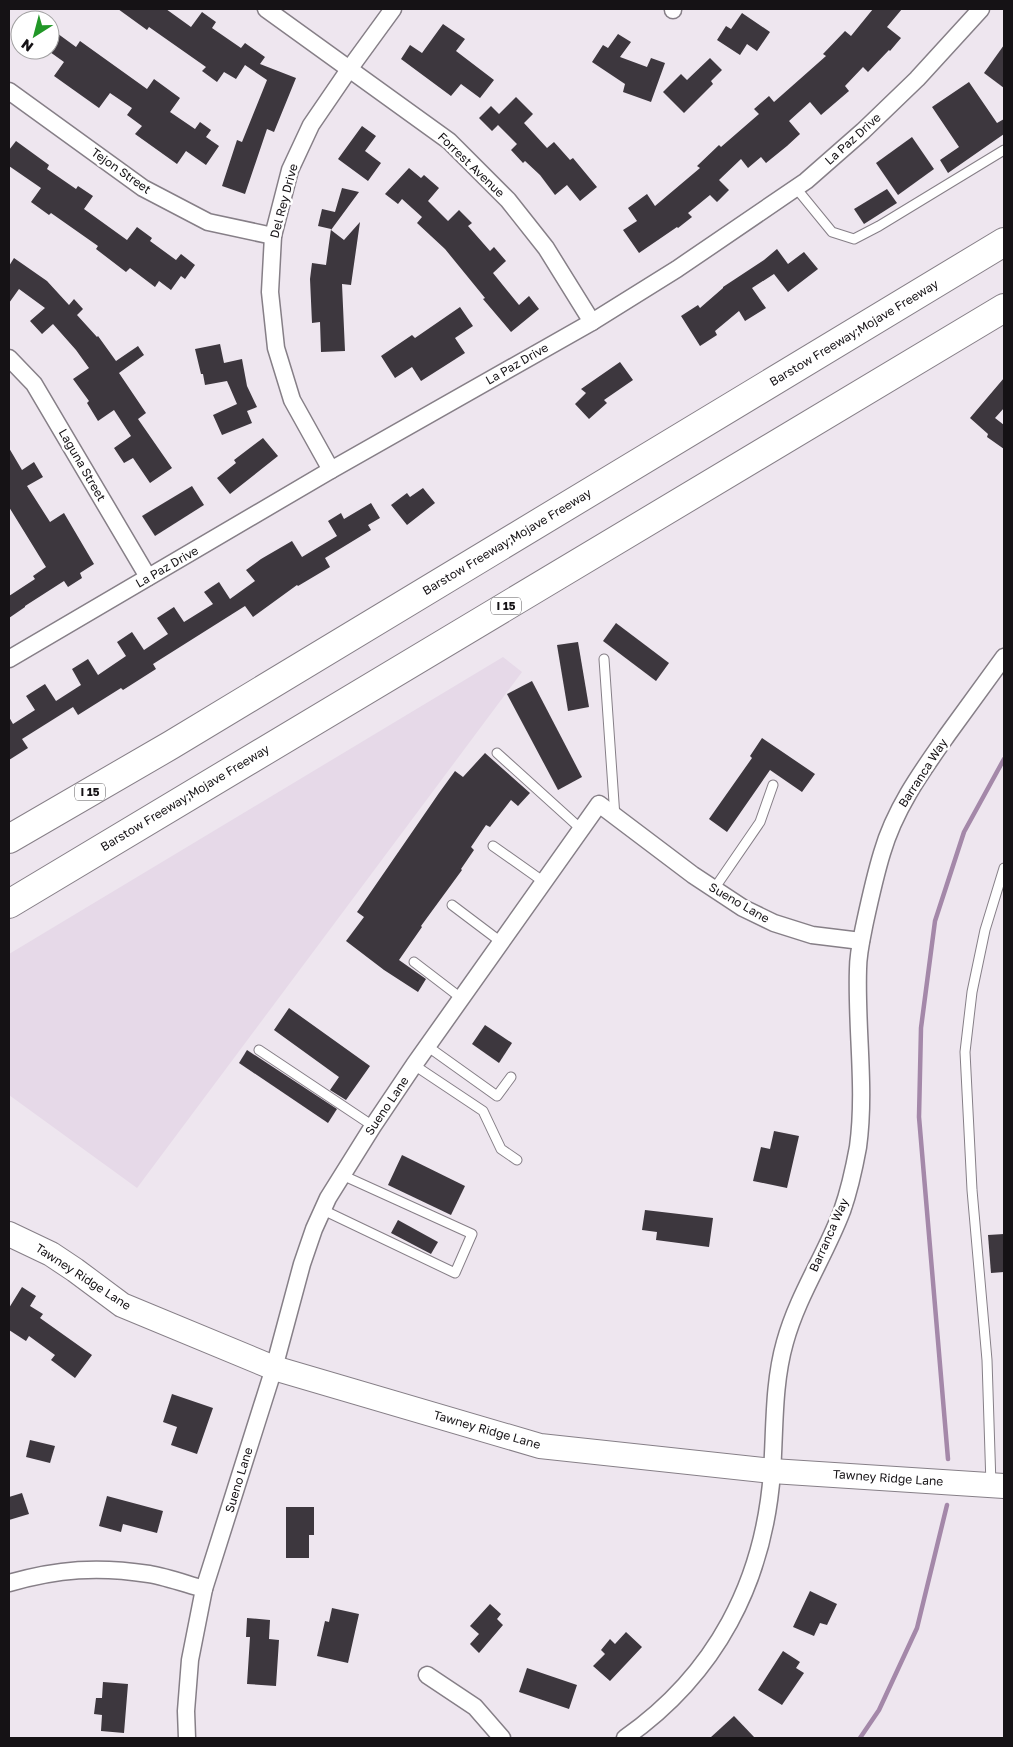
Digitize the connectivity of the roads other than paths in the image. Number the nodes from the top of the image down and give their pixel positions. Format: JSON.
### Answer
{"nodes":[{"id":1,"x":266,"y":9,"type":"edge"},
{"id":2,"x":393,"y":9,"type":"edge"},
{"id":3,"x":981,"y":9,"type":"edge"},
{"id":4,"x":350,"y":68,"type":"junction"},
{"id":5,"x":9,"y":91,"type":"edge"},
{"id":6,"x":1004,"y":150,"type":"edge"},
{"id":7,"x":796,"y":188,"type":"junction"},
{"id":8,"x":273,"y":236,"type":"junction"},
{"id":9,"x":1004,"y":242,"type":"edge"},
{"id":10,"x":1004,"y":308,"type":"edge"},
{"id":11,"x":592,"y":322,"type":"junction"},
{"id":12,"x":9,"y":358,"type":"edge"},
{"id":13,"x":331,"y":470,"type":"junction"},
{"id":14,"x":148,"y":578,"type":"junction"},
{"id":15,"x":1004,"y":657,"type":"edge"},
{"id":16,"x":9,"y":659,"type":"edge"},
{"id":17,"x":604,"y":659,"type":"dead end"},
{"id":18,"x":496,"y":753,"type":"dead end"},
{"id":19,"x":773,"y":785,"type":"dead end"},
{"id":20,"x":615,"y":817,"type":"junction"},
{"id":21,"x":581,"y":830,"type":"junction"},
{"id":22,"x":9,"y":839,"type":"edge"},
{"id":23,"x":493,"y":846,"type":"dead end"},
{"id":24,"x":1004,"y":868,"type":"edge"},
{"id":25,"x":544,"y":882,"type":"junction"},
{"id":26,"x":714,"y":889,"type":"junction"},
{"id":27,"x":9,"y":904,"type":"edge"},
{"id":28,"x":452,"y":905,"type":"dead end"},
{"id":29,"x":501,"y":942,"type":"junction"},
{"id":30,"x":861,"y":942,"type":"junction"},
{"id":31,"x":414,"y":962,"type":"dead end"},
{"id":32,"x":461,"y":998,"type":"junction"},
{"id":33,"x":427,"y":1046,"type":"junction"},
{"id":34,"x":259,"y":1050,"type":"dead end"},
{"id":35,"x":414,"y":1065,"type":"junction"},
{"id":36,"x":511,"y":1077,"type":"dead end"},
{"id":37,"x":373,"y":1126,"type":"junction"},
{"id":38,"x":517,"y":1160,"type":"dead end"},
{"id":39,"x":342,"y":1174,"type":"junction"},
{"id":40,"x":322,"y":1210,"type":"junction"},
{"id":41,"x":9,"y":1234,"type":"edge"},
{"id":42,"x":274,"y":1368,"type":"junction"},
{"id":43,"x":772,"y":1471,"type":"junction"},
{"id":44,"x":997,"y":1485,"type":"edge"},
{"id":45,"x":9,"y":1583,"type":"edge"},
{"id":46,"x":204,"y":1589,"type":"junction"},
{"id":47,"x":426,"y":1675,"type":"dead end"},
{"id":48,"x":187,"y":1738,"type":"edge"},
{"id":49,"x":502,"y":1738,"type":"edge"},
{"id":50,"x":625,"y":1738,"type":"edge"}],
"edges":[{"from":1,"to":4,"type":"street","name":"Forrest Avenue"},
{"from":2,"to":4,"type":"street","name":"Del Rey Drive"},
{"from":3,"to":7,"type":"street","name":"La Paz Drive"},
{"from":4,"to":8,"type":"street","name":"Del Rey Drive"},
{"from":4,"to":11,"type":"street","name":"Forrest Avenue"},
{"from":5,"to":8,"type":"street","name":"Tejon Street"},
{"from":6,"to":7,"type":"lane"},
{"from":7,"to":11,"type":"street","name":"La Paz Drive"},
{"from":8,"to":13,"type":"street","name":"Del Rey Drive"},
{"from":9,"to":22,"type":"highway","name":"Barstow Freeway;Mojave Freeway","number":"I 15"},
{"from":10,"to":27,"type":"highway","name":"Barstow Freeway;Mojave Freeway","number":"I 15"},
{"from":11,"to":13,"type":"street","name":"La Paz Drive"},
{"from":12,"to":14,"type":"street","name":"Laguna Street"},
{"from":13,"to":14,"type":"street","name":"La Paz Drive"},
{"from":14,"to":16,"type":"street","name":"La Paz Drive"},
{"from":15,"to":30,"type":"street","name":"Barranca Way"},
{"from":17,"to":20,"type":"lane"},
{"from":18,"to":21,"type":"lane"},
{"from":19,"to":26,"type":"lane"},
{"from":20,"to":21,"type":"street","name":"Sueno Lane"},
{"from":20,"to":26,"type":"street","name":"Sueno Lane"},
{"from":21,"to":25,"type":"street","name":"Sueno Lane"},
{"from":23,"to":25,"type":"lane"},
{"from":24,"to":44,"type":"lane"},
{"from":25,"to":29,"type":"street","name":"Sueno Lane"},
{"from":26,"to":30,"type":"street","name":"Sueno Lane"},
{"from":28,"to":29,"type":"lane"},
{"from":29,"to":32,"type":"street","name":"Sueno Lane"},
{"from":30,"to":43,"type":"street","name":"Barranca Way"},
{"from":31,"to":32,"type":"lane"},
{"from":32,"to":33,"type":"street","name":"Sueno Lane"},
{"from":33,"to":35,"type":"street","name":"Sueno Lane"},
{"from":33,"to":36,"type":"lane"},
{"from":34,"to":37,"type":"lane"},
{"from":35,"to":37,"type":"street","name":"Sueno Lane"},
{"from":35,"to":38,"type":"lane"},
{"from":37,"to":39,"type":"street","name":"Sueno Lane"},
{"from":39,"to":40,"type":"street","name":"Sueno Lane"},
{"from":39,"to":40,"type":"lane"},
{"from":40,"to":42,"type":"street","name":"Sueno Lane"},
{"from":41,"to":42,"type":"street","name":"Tawney Ridge Lane"},
{"from":42,"to":43,"type":"street","name":"Tawney Ridge Lane"},
{"from":42,"to":46,"type":"street","name":"Sueno Lane"},
{"from":43,"to":44,"type":"street","name":"Tawney Ridge Lane"},
{"from":43,"to":50,"type":"street","name":"Barranca Way"},
{"from":45,"to":46,"type":"street"},
{"from":46,"to":48,"type":"street","name":"Sueno Lane"},
{"from":47,"to":49,"type":"street"}]}
